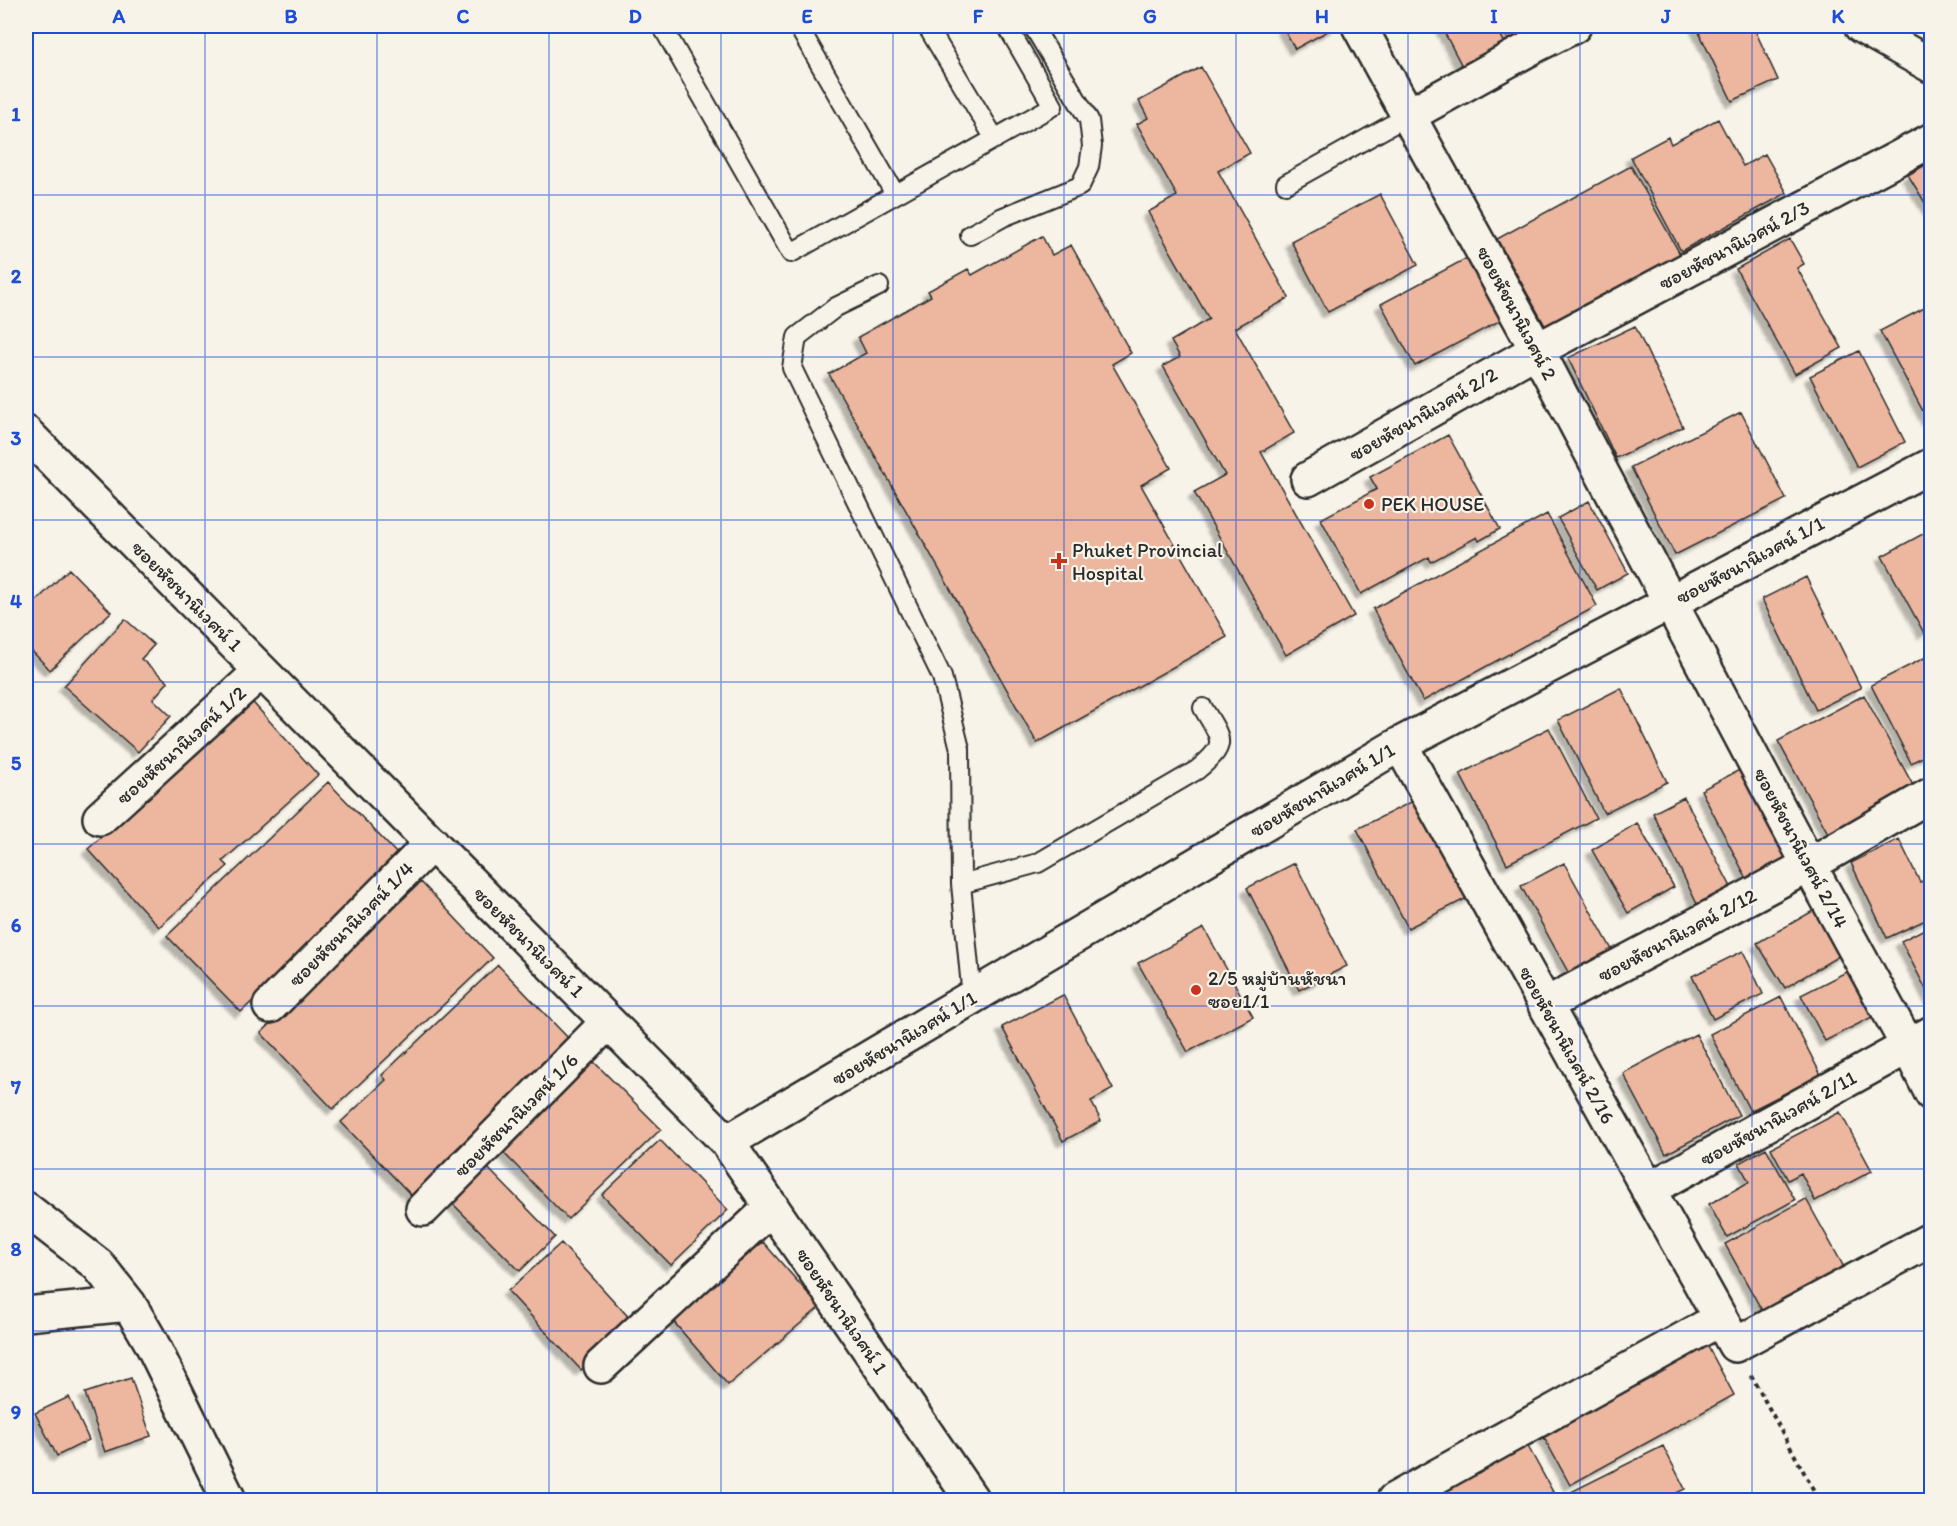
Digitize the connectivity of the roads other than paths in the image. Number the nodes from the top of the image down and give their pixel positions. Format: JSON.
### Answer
{"nodes":[{"id":1,"x":662,"y":26,"type":"edge"},
{"id":2,"x":798,"y":26,"type":"edge"},
{"id":3,"x":927,"y":26,"type":"edge"},
{"id":4,"x":1007,"y":26,"type":"edge"},
{"id":5,"x":1033,"y":26,"type":"edge"},
{"id":6,"x":1359,"y":26,"type":"edge"},
{"id":7,"x":1575,"y":26,"type":"edge"},
{"id":8,"x":1861,"y":26,"type":"edge"},
{"id":9,"x":1932,"y":66,"type":"edge"},
{"id":10,"x":1409,"y":115,"type":"junction"},
{"id":11,"x":995,"y":139,"type":"junction"},
{"id":12,"x":1932,"y":140,"type":"edge"},
{"id":13,"x":1286,"y":184,"type":"dead end"},
{"id":14,"x":895,"y":194,"type":"junction"},
{"id":15,"x":970,"y":235,"type":"dead end"},
{"id":16,"x":879,"y":286,"type":"dead end"},
{"id":17,"x":1537,"y":350,"type":"junction"},
{"id":18,"x":26,"y":433,"type":"edge"},
{"id":19,"x":1931,"y":466,"type":"edge"},
{"id":20,"x":1308,"y":479,"type":"dead end"},
{"id":21,"x":1671,"y":602,"type":"junction"},
{"id":22,"x":261,"y":671,"type":"junction"},
{"id":23,"x":1203,"y":708,"type":"dead end"},
{"id":24,"x":1400,"y":744,"type":"junction"},
{"id":25,"x":1932,"y":794,"type":"edge"},
{"id":26,"x":100,"y":818,"type":"dead end"},
{"id":27,"x":432,"y":843,"type":"junction"},
{"id":28,"x":1809,"y":865,"type":"junction"},
{"id":29,"x":961,"y":884,"type":"junction"},
{"id":30,"x":972,"y":998,"type":"junction"},
{"id":31,"x":1545,"y":1005,"type":"junction"},
{"id":32,"x":270,"y":1006,"type":"dead end"},
{"id":33,"x":608,"y":1022,"type":"junction"},
{"id":34,"x":1920,"y":1039,"type":"edge"},
{"id":35,"x":1932,"y":1094,"type":"edge"},
{"id":36,"x":727,"y":1142,"type":"junction"},
{"id":37,"x":1648,"y":1190,"type":"junction"},
{"id":38,"x":772,"y":1207,"type":"junction"},
{"id":39,"x":26,"y":1209,"type":"edge"},
{"id":40,"x":423,"y":1209,"type":"dead end"},
{"id":41,"x":1932,"y":1239,"type":"edge"},
{"id":42,"x":129,"y":1304,"type":"junction"},
{"id":43,"x":26,"y":1314,"type":"edge"},
{"id":44,"x":1727,"y":1332,"type":"junction"},
{"id":45,"x":601,"y":1366,"type":"dead end"},
{"id":46,"x":229,"y":1500,"type":"edge"},
{"id":47,"x":972,"y":1500,"type":"edge"},
{"id":48,"x":1394,"y":1500,"type":"edge"}],
"edges":[{"from":1,"to":14,"type":"lane"},
{"from":2,"to":14,"type":"lane"},
{"from":3,"to":11,"type":"lane"},
{"from":4,"to":11,"type":"lane"},
{"from":5,"to":15,"type":"lane"},
{"from":6,"to":10,"type":"street","name":"ซอยหัชนานิเวศน์ 2"},
{"from":7,"to":10,"type":"street"},
{"from":8,"to":9,"type":"street"},
{"from":10,"to":13,"type":"lane"},
{"from":10,"to":17,"type":"street","name":"ซอยหัชนานิเวศน์ 2"},
{"from":11,"to":14,"type":"lane"},
{"from":12,"to":17,"type":"street","name":"ซอยหัชนานิเวศน์ 2/3"},
{"from":16,"to":29,"type":"lane"},
{"from":17,"to":20,"type":"street","name":"ซอยหัชนานิเวศน์ 2/2"},
{"from":17,"to":21,"type":"street","name":"ซอยหัชนานิเวศน์ 2"},
{"from":18,"to":22,"type":"street","name":"ซอยหัชนานิเวศน์ 1"},
{"from":19,"to":21,"type":"street","name":"ซอยหัชนานิเวศน์ 1/1"},
{"from":21,"to":24,"type":"street","name":"ซอยหัชนานิเวศน์ 1/1"},
{"from":21,"to":28,"type":"street","name":"ซอยหัชนานิเวศน์ 2/14"},
{"from":22,"to":26,"type":"street","name":"ซอยหัชนานิเวศน์ 1/2"},
{"from":22,"to":27,"type":"street","name":"ซอยหัชนานิเวศน์ 1"},
{"from":23,"to":29,"type":"lane"},
{"from":24,"to":30,"type":"street","name":"ซอยหัชนานิเวศน์ 1/1"},
{"from":24,"to":31,"type":"street","name":"ซอยหัชนานิเวศน์ 2/16"},
{"from":25,"to":28,"type":"street","name":"ซอยหัชนานิเวศน์ 2/12"},
{"from":27,"to":32,"type":"street","name":"ซอยหัชนานิเวศน์ 1/4"},
{"from":27,"to":33,"type":"street","name":"ซอยหัชนานิเวศน์ 1"},
{"from":28,"to":31,"type":"street","name":"ซอยหัชนานิเวศน์ 2/12"},
{"from":28,"to":34,"type":"street","name":"ซอยหัชนานิเวศน์ 2/14"},
{"from":29,"to":30,"type":"lane"},
{"from":30,"to":36,"type":"street","name":"ซอยหัชนานิเวศน์ 1/1"},
{"from":31,"to":37,"type":"street","name":"ซอยหัชนานิเวศน์ 2/16"},
{"from":33,"to":36,"type":"street","name":"ซอยหัชนานิเวศน์ 1"},
{"from":33,"to":40,"type":"street","name":"ซอยหัชนานิเวศน์ 1/6"},
{"from":34,"to":35,"type":"street","name":"ซอยหัชนานิเวศน์ 2/14"},
{"from":34,"to":37,"type":"street","name":"ซอยหัชนานิเวศน์ 2/11"},
{"from":36,"to":38,"type":"street","name":"ซอยหัชนานิเวศน์ 1"},
{"from":37,"to":44,"type":"street","name":"ซอยหัชนานิเวศน์ 2/16"},
{"from":38,"to":45,"type":"street"},
{"from":38,"to":47,"type":"street","name":"ซอยหัชนานิเวศน์ 1"},
{"from":39,"to":42,"type":"street"},
{"from":41,"to":44,"type":"street"},
{"from":42,"to":43,"type":"street"},
{"from":42,"to":46,"type":"street"},
{"from":44,"to":48,"type":"street"}]}
